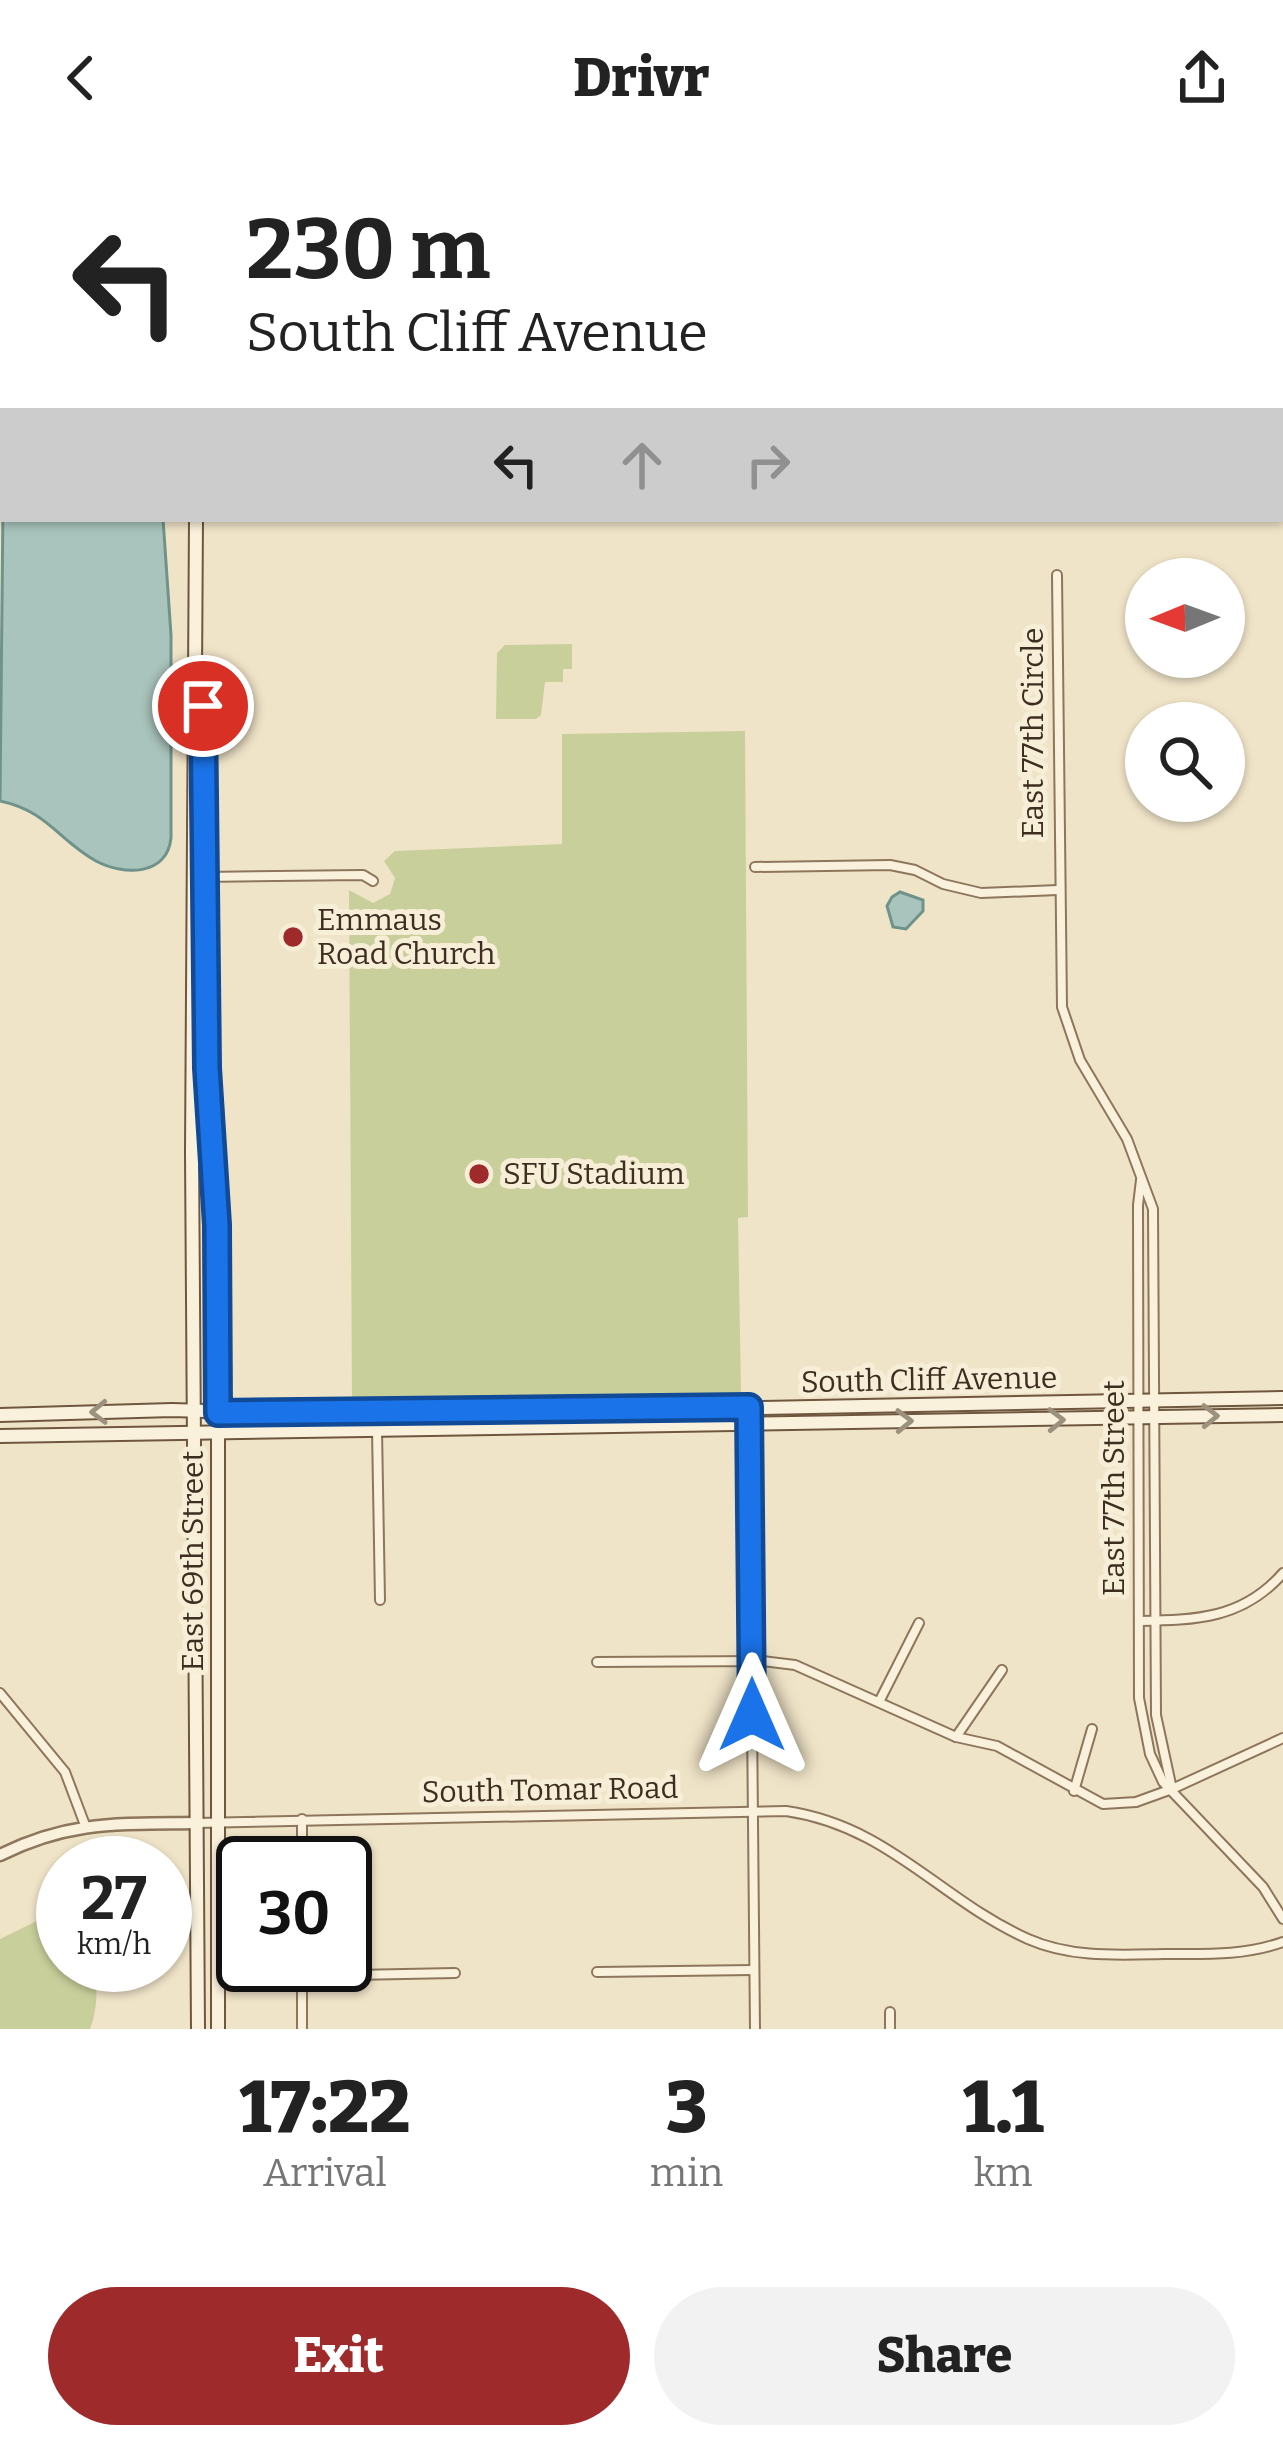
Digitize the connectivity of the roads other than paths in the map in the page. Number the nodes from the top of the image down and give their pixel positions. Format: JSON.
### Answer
{"nodes":[{"id":1,"x":196,"y":522,"type":"edge"},
{"id":2,"x":1057,"y":575,"type":"dead end"},
{"id":3,"x":755,"y":867,"type":"dead end"},
{"id":4,"x":199,"y":877,"type":"junction"},
{"id":5,"x":374,"y":881,"type":"dead end"},
{"id":6,"x":1058,"y":890,"type":"junction"},
{"id":7,"x":1142,"y":1178,"type":"junction"},
{"id":8,"x":1283,"y":1398,"type":"edge"},
{"id":9,"x":1137,"y":1400,"type":"junction"},
{"id":10,"x":1155,"y":1400,"type":"junction"},
{"id":11,"x":749,"y":1407,"type":"junction"},
{"id":12,"x":194,"y":1413,"type":"junction"},
{"id":13,"x":218,"y":1413,"type":"junction"},
{"id":14,"x":0,"y":1414,"type":"edge"},
{"id":15,"x":1283,"y":1414,"type":"edge"},
{"id":16,"x":1154,"y":1417,"type":"junction"},
{"id":17,"x":1137,"y":1418,"type":"junction"},
{"id":18,"x":749,"y":1423,"type":"junction"},
{"id":19,"x":376,"y":1430,"type":"junction"},
{"id":20,"x":194,"y":1433,"type":"junction"},
{"id":21,"x":218,"y":1433,"type":"junction"},
{"id":22,"x":0,"y":1436,"type":"edge"},
{"id":23,"x":1283,"y":1573,"type":"edge"},
{"id":24,"x":380,"y":1600,"type":"dead end"},
{"id":25,"x":1139,"y":1621,"type":"junction"},
{"id":26,"x":1156,"y":1621,"type":"junction"},
{"id":27,"x":919,"y":1623,"type":"dead end"},
{"id":28,"x":751,"y":1661,"type":"junction"},
{"id":29,"x":597,"y":1662,"type":"dead end"},
{"id":30,"x":1002,"y":1670,"type":"dead end"},
{"id":31,"x":0,"y":1693,"type":"edge"},
{"id":32,"x":880,"y":1700,"type":"junction"},
{"id":33,"x":1092,"y":1729,"type":"dead end"},
{"id":34,"x":956,"y":1737,"type":"junction"},
{"id":35,"x":1283,"y":1738,"type":"edge"},
{"id":36,"x":1172,"y":1789,"type":"junction"},
{"id":37,"x":1074,"y":1790,"type":"junction"},
{"id":38,"x":752,"y":1811,"type":"junction"},
{"id":39,"x":302,"y":1819,"type":"junction"},
{"id":40,"x":215,"y":1822,"type":"junction"},
{"id":41,"x":197,"y":1823,"type":"junction"},
{"id":42,"x":86,"y":1825,"type":"junction"},
{"id":43,"x":302,"y":1836,"type":"edge"},
{"id":44,"x":0,"y":1855,"type":"edge"},
{"id":45,"x":1283,"y":1919,"type":"edge"},
{"id":46,"x":1283,"y":1942,"type":"edge"},
{"id":47,"x":754,"y":1970,"type":"junction"},
{"id":48,"x":372,"y":1971,"type":"edge"},
{"id":49,"x":454,"y":1972,"type":"dead end"},
{"id":50,"x":597,"y":1972,"type":"dead end"},
{"id":51,"x":302,"y":1992,"type":"edge"},
{"id":52,"x":890,"y":2012,"type":"dead end"},
{"id":53,"x":198,"y":2029,"type":"edge"},
{"id":54,"x":218,"y":2029,"type":"edge"},
{"id":55,"x":302,"y":2029,"type":"edge"},
{"id":56,"x":754,"y":2029,"type":"edge"},
{"id":57,"x":890,"y":2029,"type":"edge"}],
"edges":[{"from":1,"to":4,"type":"main road","name":"East 69th Street"},
{"from":2,"to":6,"type":"street","name":"East 77th Circle"},
{"from":3,"to":6,"type":"street"},
{"from":4,"to":5,"type":"street"},
{"from":4,"to":12,"type":"main road","name":"East 69th Street"},
{"from":4,"to":13,"type":"main road","name":"East 69th Street"},
{"from":6,"to":7,"type":"street","name":"East 77th Street"},
{"from":7,"to":9,"type":"street","name":"East 77th Street"},
{"from":7,"to":10,"type":"street","name":"East 77th Street"},
{"from":8,"to":10,"type":"main road","name":"South Cliff Avenue"},
{"from":9,"to":10,"type":"main road","name":"South Cliff Avenue"},
{"from":9,"to":11,"type":"main road","name":"South Cliff Avenue"},
{"from":9,"to":17,"type":"street","name":"East 77th Street"},
{"from":10,"to":16,"type":"street","name":"East 77th Street"},
{"from":11,"to":13,"type":"main road","name":"South Cliff Avenue"},
{"from":11,"to":18,"type":"street"},
{"from":12,"to":13,"type":"main road","name":"South Cliff Avenue"},
{"from":12,"to":14,"type":"main road","name":"South Cliff Avenue","one_way":true},
{"from":12,"to":20,"type":"main road","name":"East 69th Street"},
{"from":13,"to":21,"type":"main road","name":"East 69th Street"},
{"from":16,"to":15,"type":"main road","name":"South Cliff Avenue","one_way":true},
{"from":16,"to":17,"type":"main road","name":"South Cliff Avenue"},
{"from":16,"to":26,"type":"street","name":"East 77th Street"},
{"from":18,"to":17,"type":"main road","name":"South Cliff Avenue","one_way":true},
{"from":17,"to":25,"type":"street","name":"East 77th Street"},
{"from":18,"to":19,"type":"main road","name":"South Cliff Avenue"},
{"from":18,"to":28,"type":"street"},
{"from":19,"to":21,"type":"main road","name":"South Cliff Avenue"},
{"from":19,"to":24,"type":"street"},
{"from":20,"to":21,"type":"main road","name":"South Cliff Avenue"},
{"from":20,"to":22,"type":"main road","name":"South Cliff Avenue"},
{"from":20,"to":41,"type":"main road","name":"East 69th Street"},
{"from":21,"to":40,"type":"main road","name":"East 69th Street"},
{"from":23,"to":26,"type":"street"},
{"from":25,"to":26,"type":"street"},
{"from":25,"to":36,"type":"street","name":"East 77th Street"},
{"from":26,"to":36,"type":"street","name":"East 77th Street"},
{"from":27,"to":32,"type":"street"},
{"from":28,"to":29,"type":"street"},
{"from":28,"to":32,"type":"street"},
{"from":28,"to":38,"type":"street"},
{"from":30,"to":34,"type":"street"},
{"from":31,"to":42,"type":"street"},
{"from":32,"to":34,"type":"street"},
{"from":33,"to":37,"type":"street"},
{"from":34,"to":37,"type":"street"},
{"from":35,"to":36,"type":"street"},
{"from":36,"to":37,"type":"street"},
{"from":36,"to":45,"type":"street","name":"East 77th Street"},
{"from":38,"to":39,"type":"street","name":"South Tomar Road"},
{"from":38,"to":46,"type":"street","name":"South Tomar Road"},
{"from":38,"to":47,"type":"street"},
{"from":39,"to":40,"type":"street","name":"South Tomar Road"},
{"from":39,"to":43,"type":"street"},
{"from":40,"to":41,"type":"street","name":"South Tomar Road"},
{"from":40,"to":54,"type":"main road","name":"East 69th Street"},
{"from":41,"to":42,"type":"street","name":"South Tomar Road"},
{"from":41,"to":53,"type":"main road","name":"East 69th Street"},
{"from":42,"to":44,"type":"street","name":"South Tomar Road"},
{"from":47,"to":50,"type":"street"},
{"from":47,"to":56,"type":"street"},
{"from":48,"to":49,"type":"street"},
{"from":51,"to":55,"type":"street"},
{"from":52,"to":57,"type":"street"}]}
